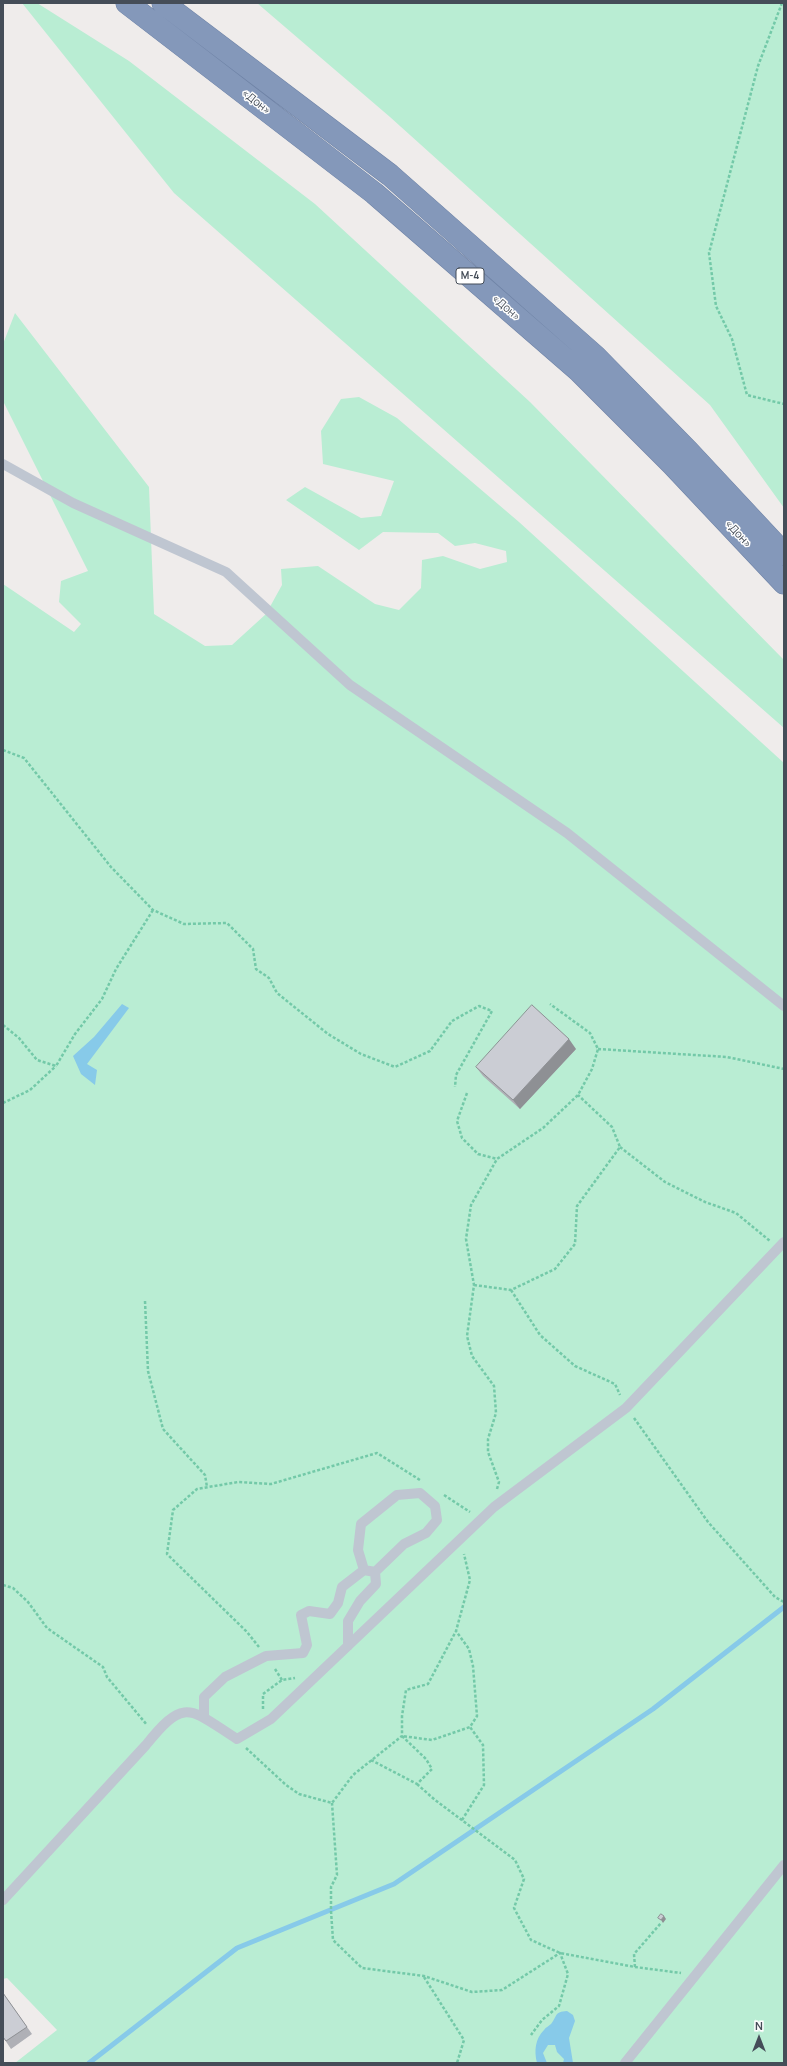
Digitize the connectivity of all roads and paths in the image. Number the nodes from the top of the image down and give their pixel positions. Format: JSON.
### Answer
{"nodes":[{"id":1,"x":127,"y":3,"type":"edge"},
{"id":2,"x":163,"y":3,"type":"edge"},
{"id":3,"x":782,"y":3,"type":"edge"},
{"id":4,"x":784,"y":404,"type":"edge"},
{"id":5,"x":3,"y":464,"type":"edge"},
{"id":6,"x":784,"y":554,"type":"edge"},
{"id":7,"x":784,"y":583,"type":"edge"},
{"id":8,"x":3,"y":750,"type":"edge"},
{"id":9,"x":153,"y":910,"type":"junction"},
{"id":10,"x":550,"y":1004,"type":"dead end"},
{"id":11,"x":784,"y":1006,"type":"edge"},
{"id":12,"x":3,"y":1025,"type":"edge"},
{"id":13,"x":598,"y":1049,"type":"junction"},
{"id":14,"x":56,"y":1066,"type":"junction"},
{"id":15,"x":784,"y":1069,"type":"edge"},
{"id":16,"x":455,"y":1087,"type":"dead end"},
{"id":17,"x":467,"y":1093,"type":"dead end"},
{"id":18,"x":578,"y":1095,"type":"junction"},
{"id":19,"x":3,"y":1103,"type":"edge"},
{"id":20,"x":620,"y":1147,"type":"junction"},
{"id":21,"x":497,"y":1159,"type":"junction"},
{"id":22,"x":781,"y":1245,"type":"edge"},
{"id":23,"x":474,"y":1285,"type":"junction"},
{"id":24,"x":512,"y":1290,"type":"junction"},
{"id":25,"x":145,"y":1301,"type":"dead end"},
{"id":26,"x":626,"y":1408,"type":"junction"},
{"id":27,"x":422,"y":1482,"type":"dead end"},
{"id":28,"x":207,"y":1487,"type":"junction"},
{"id":29,"x":442,"y":1494,"type":"dead end"},
{"id":30,"x":494,"y":1507,"type":"junction"},
{"id":31,"x":482,"y":1519,"type":"junction"},
{"id":32,"x":460,"y":1539,"type":"junction"},
{"id":33,"x":364,"y":1570,"type":"junction"},
{"id":34,"x":375,"y":1572,"type":"junction"},
{"id":35,"x":3,"y":1585,"type":"edge"},
{"id":36,"x":784,"y":1602,"type":"edge"},
{"id":37,"x":456,"y":1631,"type":"junction"},
{"id":38,"x":348,"y":1646,"type":"junction"},
{"id":39,"x":266,"y":1656,"type":"junction"},
{"id":40,"x":282,"y":1680,"type":"dead end"},
{"id":41,"x":204,"y":1717,"type":"junction"},
{"id":42,"x":162,"y":1726,"type":"junction"},
{"id":43,"x":470,"y":1727,"type":"junction"},
{"id":44,"x":402,"y":1736,"type":"junction"},
{"id":45,"x":237,"y":1739,"type":"junction"},
{"id":46,"x":371,"y":1760,"type":"junction"},
{"id":47,"x":417,"y":1784,"type":"junction"},
{"id":48,"x":332,"y":1803,"type":"junction"},
{"id":49,"x":462,"y":1820,"type":"junction"},
{"id":50,"x":784,"y":1865,"type":"edge"},
{"id":51,"x":3,"y":1900,"type":"edge"},
{"id":52,"x":661,"y":1923,"type":"edge"},
{"id":53,"x":560,"y":1953,"type":"junction"},
{"id":54,"x":634,"y":1967,"type":"junction"},
{"id":55,"x":696,"y":1975,"type":"junction"},
{"id":56,"x":424,"y":1976,"type":"junction"},
{"id":57,"x":531,"y":2035,"type":"dead end"},
{"id":58,"x":457,"y":2063,"type":"edge"},
{"id":59,"x":625,"y":2063,"type":"edge"}],
"edges":[{"from":1,"to":7,"type":"highway","name":"«Дон»","number":"М-4"},
{"from":2,"to":6,"type":"highway","name":"«Дон»","number":"М-4"},
{"from":3,"to":4,"type":"path"},
{"from":5,"to":11,"type":"lane"},
{"from":8,"to":9,"type":"path"},
{"from":9,"to":14,"type":"path"},
{"from":9,"to":16,"type":"path"},
{"from":10,"to":13,"type":"path"},
{"from":12,"to":14,"type":"path"},
{"from":13,"to":15,"type":"path"},
{"from":13,"to":18,"type":"path"},
{"from":14,"to":19,"type":"path"},
{"from":17,"to":21,"type":"path"},
{"from":18,"to":20,"type":"path"},
{"from":18,"to":21,"type":"path"},
{"from":20,"to":22,"type":"path"},
{"from":20,"to":24,"type":"path"},
{"from":21,"to":23,"type":"path"},
{"from":22,"to":26,"type":"lane"},
{"from":23,"to":24,"type":"path"},
{"from":23,"to":30,"type":"path"},
{"from":24,"to":26,"type":"path"},
{"from":25,"to":28,"type":"path"},
{"from":26,"to":30,"type":"lane"},
{"from":26,"to":36,"type":"path"},
{"from":27,"to":28,"type":"path"},
{"from":28,"to":39,"type":"path"},
{"from":29,"to":31,"type":"path"},
{"from":30,"to":31,"type":"lane"},
{"from":31,"to":32,"type":"lane"},
{"from":32,"to":37,"type":"path"},
{"from":32,"to":38,"type":"lane"},
{"from":33,"to":34,"type":"lane"},
{"from":33,"to":34,"type":"lane"},
{"from":33,"to":39,"type":"lane"},
{"from":34,"to":38,"type":"lane"},
{"from":35,"to":42,"type":"path"},
{"from":37,"to":43,"type":"path"},
{"from":37,"to":44,"type":"path"},
{"from":38,"to":45,"type":"lane"},
{"from":39,"to":40,"type":"path"},
{"from":39,"to":41,"type":"lane"},
{"from":41,"to":42,"type":"lane"},
{"from":41,"to":45,"type":"lane"},
{"from":42,"to":51,"type":"lane"},
{"from":43,"to":44,"type":"path"},
{"from":43,"to":49,"type":"path"},
{"from":44,"to":46,"type":"path"},
{"from":44,"to":47,"type":"path"},
{"from":45,"to":48,"type":"path"},
{"from":46,"to":47,"type":"path"},
{"from":46,"to":48,"type":"path"},
{"from":47,"to":49,"type":"path"},
{"from":48,"to":56,"type":"path"},
{"from":49,"to":53,"type":"path"},
{"from":50,"to":55,"type":"lane"},
{"from":52,"to":54,"type":"path"},
{"from":53,"to":54,"type":"path"},
{"from":53,"to":56,"type":"path"},
{"from":53,"to":57,"type":"path"},
{"from":54,"to":55,"type":"path"},
{"from":55,"to":59,"type":"lane"},
{"from":56,"to":58,"type":"path"}]}
